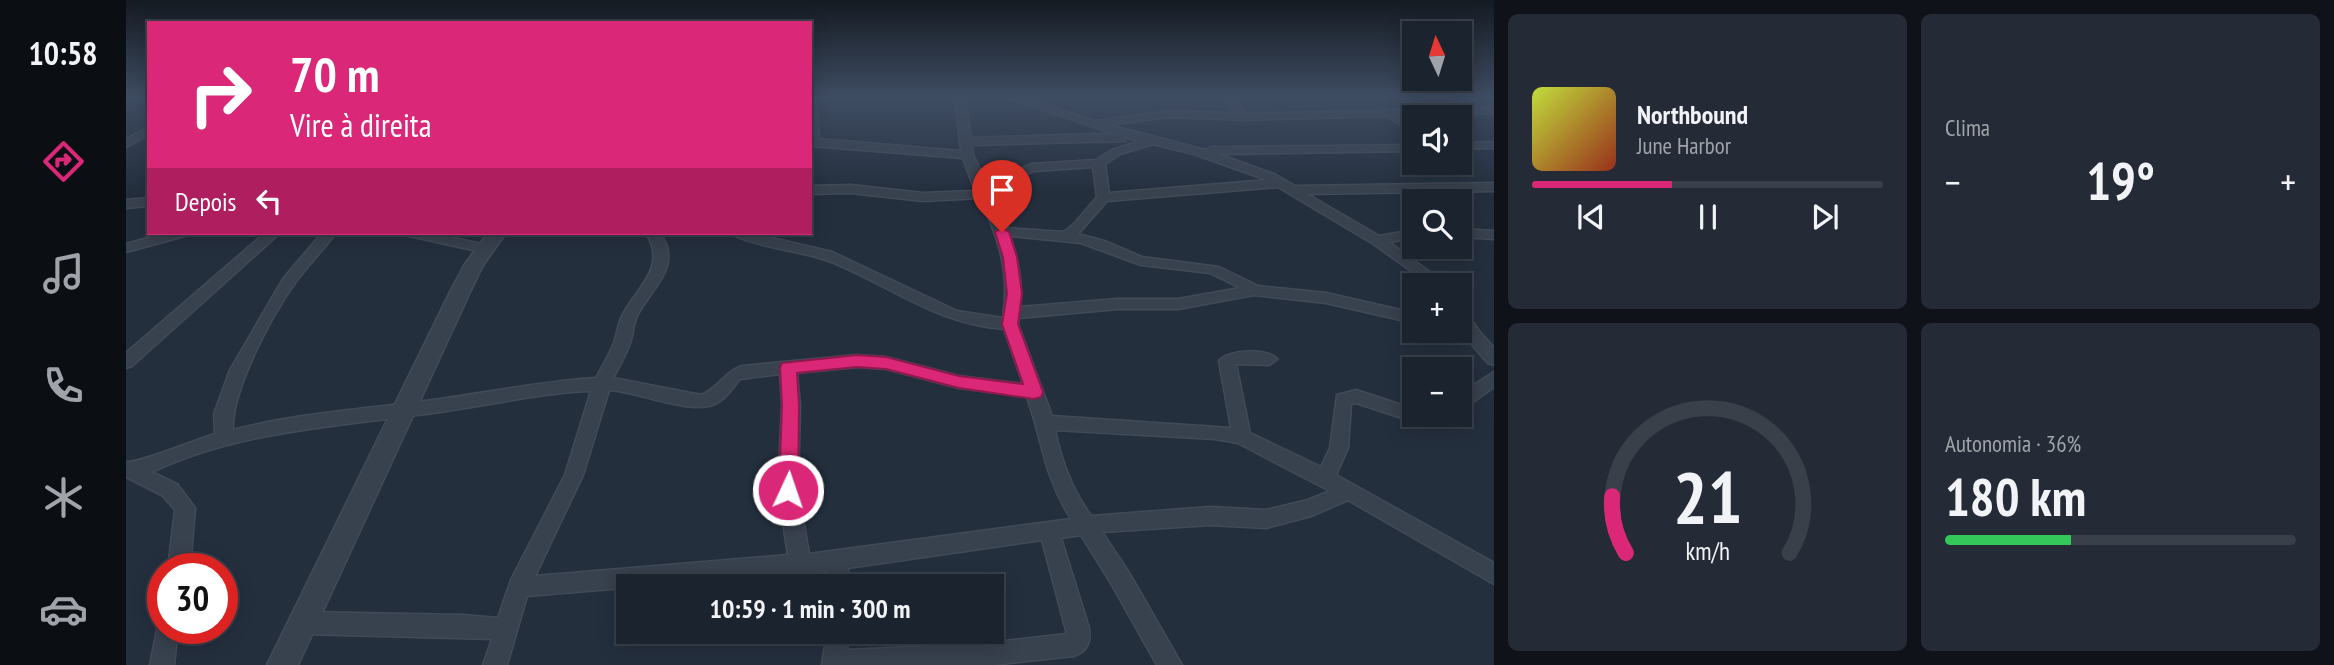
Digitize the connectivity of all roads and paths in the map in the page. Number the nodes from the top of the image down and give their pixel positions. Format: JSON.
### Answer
{"nodes":[{"id":1,"x":964,"y":129,"type":"edge"},
{"id":2,"x":1110,"y":129,"type":"edge"},
{"id":3,"x":147,"y":132,"type":"edge"},
{"id":4,"x":1147,"y":142,"type":"junction"},
{"id":5,"x":812,"y":143,"type":"edge"},
{"id":6,"x":126,"y":144,"type":"edge"},
{"id":7,"x":1494,"y":145,"type":"edge"},
{"id":8,"x":1472,"y":146,"type":"edge"},
{"id":9,"x":966,"y":148,"type":"junction"},
{"id":10,"x":1402,"y":148,"type":"edge"},
{"id":11,"x":1198,"y":151,"type":"junction"},
{"id":12,"x":1099,"y":163,"type":"junction"},
{"id":13,"x":1281,"y":183,"type":"junction"},
{"id":14,"x":1494,"y":187,"type":"edge"},
{"id":15,"x":812,"y":190,"type":"edge"},
{"id":16,"x":1294,"y":190,"type":"junction"},
{"id":17,"x":982,"y":192,"type":"junction"},
{"id":18,"x":1103,"y":197,"type":"junction"},
{"id":19,"x":147,"y":202,"type":"edge"},
{"id":20,"x":126,"y":204,"type":"edge"},
{"id":21,"x":1002,"y":232,"type":"junction"},
{"id":22,"x":1472,"y":234,"type":"edge"},
{"id":23,"x":173,"y":235,"type":"edge"},
{"id":24,"x":271,"y":235,"type":"edge"},
{"id":25,"x":327,"y":235,"type":"edge"},
{"id":26,"x":433,"y":235,"type":"edge"},
{"id":27,"x":654,"y":235,"type":"edge"},
{"id":28,"x":744,"y":235,"type":"edge"},
{"id":29,"x":1494,"y":235,"type":"edge"},
{"id":30,"x":1067,"y":236,"type":"junction"},
{"id":31,"x":1402,"y":236,"type":"edge"},
{"id":32,"x":1377,"y":240,"type":"junction"},
{"id":33,"x":491,"y":241,"type":"edge"},
{"id":34,"x":126,"y":248,"type":"edge"},
{"id":35,"x":1423,"y":273,"type":"edge"},
{"id":36,"x":1254,"y":290,"type":"junction"},
{"id":37,"x":1402,"y":315,"type":"edge"},
{"id":38,"x":1011,"y":319,"type":"junction"},
{"id":39,"x":1472,"y":334,"type":"edge"},
{"id":40,"x":1488,"y":344,"type":"edge"},
{"id":41,"x":1269,"y":359,"type":"dead end"},
{"id":42,"x":1494,"y":359,"type":"edge"},
{"id":43,"x":126,"y":362,"type":"edge"},
{"id":44,"x":788,"y":368,"type":"junction"},
{"id":45,"x":1494,"y":378,"type":"edge"},
{"id":46,"x":602,"y":384,"type":"junction"},
{"id":47,"x":1034,"y":392,"type":"junction"},
{"id":48,"x":1472,"y":394,"type":"edge"},
{"id":49,"x":403,"y":408,"type":"junction"},
{"id":50,"x":1402,"y":412,"type":"edge"},
{"id":51,"x":1045,"y":423,"type":"junction"},
{"id":52,"x":1242,"y":437,"type":"junction"},
{"id":53,"x":224,"y":440,"type":"junction"},
{"id":54,"x":130,"y":470,"type":"edge"},
{"id":55,"x":1325,"y":478,"type":"junction"},
{"id":56,"x":1349,"y":491,"type":"junction"},
{"id":57,"x":1086,"y":526,"type":"junction"},
{"id":58,"x":1049,"y":531,"type":"junction"},
{"id":59,"x":181,"y":553,"type":"edge"},
{"id":60,"x":837,"y":561,"type":"junction"},
{"id":61,"x":800,"y":565,"type":"junction"},
{"id":62,"x":838,"y":574,"type":"edge"},
{"id":63,"x":1494,"y":574,"type":"edge"},
{"id":64,"x":519,"y":587,"type":"junction"},
{"id":65,"x":304,"y":623,"type":"junction"},
{"id":66,"x":507,"y":630,"type":"junction"},
{"id":67,"x":165,"y":644,"type":"edge"},
{"id":68,"x":837,"y":644,"type":"edge"},
{"id":69,"x":835,"y":664,"type":"edge"},
{"id":70,"x":162,"y":665,"type":"edge"},
{"id":71,"x":282,"y":665,"type":"edge"},
{"id":72,"x":495,"y":665,"type":"edge"},
{"id":73,"x":1170,"y":665,"type":"edge"}],
"edges":[{"from":1,"to":9,"type":"street"},
{"from":2,"to":4,"type":"street"},
{"from":3,"to":6,"type":"street"},
{"from":4,"to":9,"type":"street"},
{"from":4,"to":11,"type":"street"},
{"from":4,"to":12,"type":"street"},
{"from":5,"to":9,"type":"street"},
{"from":7,"to":8,"type":"street"},
{"from":9,"to":17,"type":"street"},
{"from":10,"to":11,"type":"street"},
{"from":11,"to":13,"type":"street"},
{"from":12,"to":17,"type":"street"},
{"from":12,"to":18,"type":"street"},
{"from":13,"to":16,"type":"street"},
{"from":13,"to":18,"type":"street"},
{"from":14,"to":16,"type":"street"},
{"from":15,"to":17,"type":"street"},
{"from":16,"to":32,"type":"street"},
{"from":17,"to":21,"type":"street"},
{"from":18,"to":30,"type":"street"},
{"from":19,"to":20,"type":"street"},
{"from":21,"to":30,"type":"street"},
{"from":21,"to":38,"type":"street"},
{"from":22,"to":29,"type":"street"},
{"from":23,"to":34,"type":"street"},
{"from":24,"to":43,"type":"street"},
{"from":25,"to":53,"type":"street"},
{"from":26,"to":33,"type":"street"},
{"from":27,"to":46,"type":"street"},
{"from":28,"to":38,"type":"street"},
{"from":30,"to":36,"type":"street"},
{"from":31,"to":32,"type":"street"},
{"from":32,"to":35,"type":"street"},
{"from":33,"to":49,"type":"street"},
{"from":36,"to":37,"type":"street"},
{"from":36,"to":38,"type":"street"},
{"from":38,"to":47,"type":"street"},
{"from":39,"to":40,"type":"street"},
{"from":40,"to":42,"type":"street"},
{"from":41,"to":52,"type":"street"},
{"from":44,"to":46,"type":"street"},
{"from":44,"to":47,"type":"street"},
{"from":44,"to":61,"type":"street"},
{"from":45,"to":48,"type":"street"},
{"from":46,"to":49,"type":"street"},
{"from":46,"to":64,"type":"street"},
{"from":47,"to":51,"type":"street"},
{"from":49,"to":53,"type":"street"},
{"from":49,"to":65,"type":"street"},
{"from":50,"to":55,"type":"street"},
{"from":51,"to":52,"type":"street"},
{"from":51,"to":57,"type":"street"},
{"from":52,"to":55,"type":"street"},
{"from":53,"to":54,"type":"street"},
{"from":54,"to":59,"type":"street"},
{"from":55,"to":56,"type":"street"},
{"from":56,"to":57,"type":"street"},
{"from":56,"to":63,"type":"street"},
{"from":57,"to":58,"type":"street"},
{"from":57,"to":73,"type":"street"},
{"from":58,"to":60,"type":"street"},
{"from":58,"to":69,"type":"street"},
{"from":60,"to":61,"type":"street"},
{"from":60,"to":62,"type":"street"},
{"from":61,"to":64,"type":"street"},
{"from":64,"to":66,"type":"street"},
{"from":65,"to":66,"type":"street"},
{"from":65,"to":71,"type":"street"},
{"from":66,"to":72,"type":"street"},
{"from":67,"to":70,"type":"street"},
{"from":68,"to":69,"type":"street"}]}
